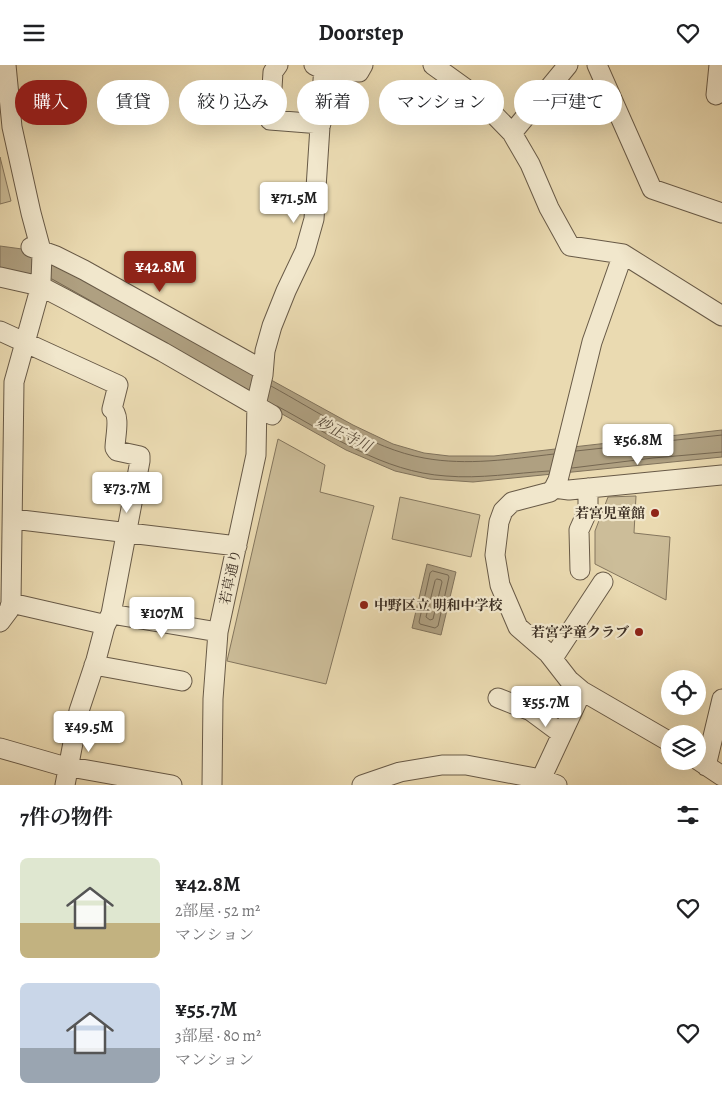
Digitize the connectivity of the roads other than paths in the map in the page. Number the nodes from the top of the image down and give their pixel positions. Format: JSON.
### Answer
{"nodes":[{"id":1,"x":6,"y":65,"type":"edge"},
{"id":2,"x":278,"y":65,"type":"edge"},
{"id":3,"x":363,"y":65,"type":"edge"},
{"id":4,"x":433,"y":65,"type":"edge"},
{"id":5,"x":568,"y":65,"type":"edge"},
{"id":6,"x":598,"y":65,"type":"edge"},
{"id":7,"x":719,"y":65,"type":"edge"},
{"id":8,"x":320,"y":67,"type":"edge"},
{"id":9,"x":320,"y":80,"type":"edge"},
{"id":10,"x":716,"y":95,"type":"dead end"},
{"id":11,"x":297,"y":122,"type":"edge"},
{"id":12,"x":321,"y":125,"type":"edge"},
{"id":13,"x":6,"y":128,"type":"edge"},
{"id":14,"x":512,"y":133,"type":"junction"},
{"id":15,"x":722,"y":213,"type":"edge"},
{"id":16,"x":38,"y":250,"type":"junction"},
{"id":17,"x":623,"y":254,"type":"junction"},
{"id":18,"x":1,"y":278,"type":"edge"},
{"id":19,"x":40,"y":284,"type":"junction"},
{"id":20,"x":722,"y":316,"type":"edge"},
{"id":21,"x":0,"y":331,"type":"edge"},
{"id":22,"x":25,"y":343,"type":"junction"},
{"id":23,"x":263,"y":373,"type":"junction"},
{"id":24,"x":7,"y":379,"type":"edge"},
{"id":25,"x":262,"y":408,"type":"junction"},
{"id":26,"x":6,"y":456,"type":"edge"},
{"id":27,"x":722,"y":475,"type":"edge"},
{"id":28,"x":557,"y":481,"type":"junction"},
{"id":29,"x":588,"y":488,"type":"junction"},
{"id":30,"x":13,"y":519,"type":"junction"},
{"id":31,"x":126,"y":531,"type":"junction"},
{"id":32,"x":237,"y":546,"type":"junction"},
{"id":33,"x":580,"y":570,"type":"dead end"},
{"id":34,"x":603,"y":582,"type":"dead end"},
{"id":35,"x":11,"y":603,"type":"junction"},
{"id":36,"x":108,"y":620,"type":"junction"},
{"id":37,"x":0,"y":622,"type":"edge"},
{"id":38,"x":218,"y":631,"type":"junction"},
{"id":39,"x":553,"y":658,"type":"junction"},
{"id":40,"x":94,"y":665,"type":"junction"},
{"id":41,"x":182,"y":681,"type":"dead end"},
{"id":42,"x":582,"y":691,"type":"junction"},
{"id":43,"x":498,"y":698,"type":"dead end"},
{"id":44,"x":722,"y":699,"type":"edge"},
{"id":45,"x":562,"y":734,"type":"junction"},
{"id":46,"x":661,"y":737,"type":"edge"},
{"id":47,"x":0,"y":748,"type":"edge"},
{"id":48,"x":706,"y":750,"type":"edge"},
{"id":49,"x":69,"y":766,"type":"junction"},
{"id":50,"x":706,"y":766,"type":"edge"},
{"id":51,"x":722,"y":776,"type":"edge"},
{"id":52,"x":552,"y":783,"type":"edge"},
{"id":53,"x":65,"y":785,"type":"edge"},
{"id":54,"x":172,"y":785,"type":"edge"},
{"id":55,"x":212,"y":785,"type":"edge"},
{"id":56,"x":362,"y":785,"type":"edge"}],
"edges":[{"from":1,"to":13,"type":"street"},
{"from":2,"to":11,"type":"street"},
{"from":3,"to":8,"type":"street"},
{"from":4,"to":14,"type":"street"},
{"from":5,"to":14,"type":"street"},
{"from":6,"to":15,"type":"street"},
{"from":7,"to":10,"type":"street"},
{"from":8,"to":9,"type":"street","name":"若草通り"},
{"from":12,"to":23,"type":"street","name":"若草通り"},
{"from":13,"to":16,"type":"street"},
{"from":14,"to":17,"type":"street"},
{"from":16,"to":19,"type":"street"},
{"from":16,"to":23,"type":"street"},
{"from":17,"to":20,"type":"street"},
{"from":17,"to":28,"type":"street"},
{"from":18,"to":19,"type":"street"},
{"from":19,"to":22,"type":"street"},
{"from":19,"to":25,"type":"street"},
{"from":21,"to":22,"type":"street"},
{"from":22,"to":24,"type":"street"},
{"from":22,"to":31,"type":"street"},
{"from":23,"to":25,"type":"street","name":"若草通り"},
{"from":24,"to":26,"type":"street"},
{"from":25,"to":32,"type":"street","name":"若草通り"},
{"from":26,"to":30,"type":"street"},
{"from":27,"to":29,"type":"street"},
{"from":28,"to":29,"type":"street"},
{"from":28,"to":39,"type":"street"},
{"from":29,"to":33,"type":"street"},
{"from":30,"to":31,"type":"street"},
{"from":30,"to":35,"type":"street"},
{"from":31,"to":32,"type":"street"},
{"from":31,"to":36,"type":"street"},
{"from":32,"to":38,"type":"street","name":"若草通り"},
{"from":34,"to":39,"type":"street"},
{"from":35,"to":36,"type":"street"},
{"from":35,"to":37,"type":"street"},
{"from":36,"to":38,"type":"street"},
{"from":36,"to":40,"type":"street"},
{"from":38,"to":55,"type":"street","name":"若草通り"},
{"from":39,"to":42,"type":"street"},
{"from":40,"to":41,"type":"street"},
{"from":40,"to":49,"type":"street"},
{"from":42,"to":45,"type":"street"},
{"from":42,"to":46,"type":"street"},
{"from":43,"to":45,"type":"street"},
{"from":44,"to":48,"type":"street"},
{"from":45,"to":52,"type":"street"},
{"from":47,"to":49,"type":"street"},
{"from":49,"to":53,"type":"street"},
{"from":49,"to":54,"type":"street"},
{"from":50,"to":51,"type":"street"},
{"from":52,"to":56,"type":"street"}]}
